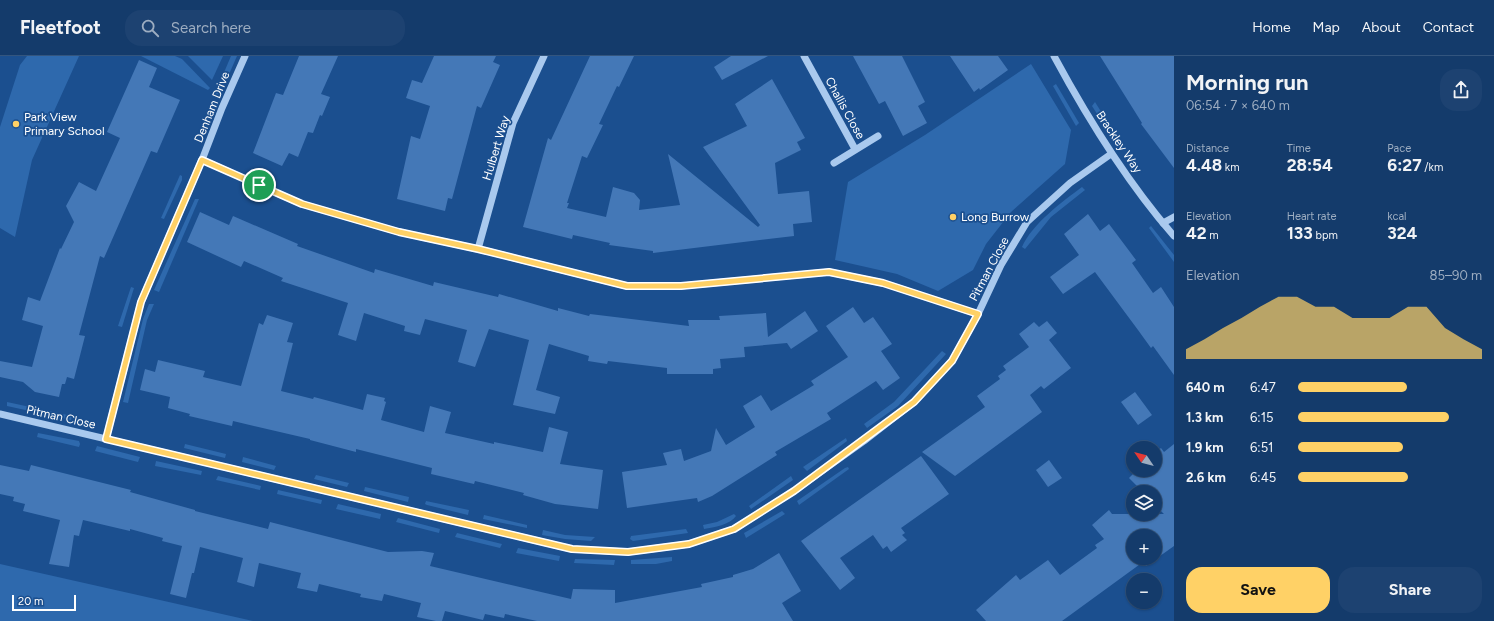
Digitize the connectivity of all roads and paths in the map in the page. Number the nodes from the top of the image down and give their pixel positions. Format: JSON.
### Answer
{"nodes":[{"id":1,"x":245,"y":56,"type":"edge"},
{"id":2,"x":544,"y":56,"type":"edge"},
{"id":3,"x":804,"y":56,"type":"edge"},
{"id":4,"x":1054,"y":56,"type":"edge"},
{"id":5,"x":878,"y":136,"type":"dead end"},
{"id":6,"x":855,"y":149,"type":"junction"},
{"id":7,"x":1111,"y":154,"type":"junction"},
{"id":8,"x":202,"y":160,"type":"junction"},
{"id":9,"x":834,"y":163,"type":"dead end"},
{"id":10,"x":1174,"y":217,"type":"edge"},
{"id":11,"x":1163,"y":223,"type":"junction"},
{"id":12,"x":1174,"y":236,"type":"edge"},
{"id":13,"x":478,"y":249,"type":"junction"},
{"id":14,"x":978,"y":314,"type":"junction"},
{"id":15,"x":0,"y":414,"type":"edge"},
{"id":16,"x":106,"y":439,"type":"junction"}],
"edges":[{"from":1,"to":8,"type":"street","name":"Denham Drive"},
{"from":2,"to":13,"type":"street","name":"Hulbert Way"},
{"from":3,"to":6,"type":"street","name":"Challis Close"},
{"from":4,"to":7,"type":"street","name":"Brackley Way"},
{"from":5,"to":6,"type":"street","name":"Challis Close"},
{"from":6,"to":9,"type":"street","name":"Challis Close"},
{"from":7,"to":11,"type":"street","name":"Brackley Way"},
{"from":7,"to":14,"type":"street","name":"Pitman Close"},
{"from":8,"to":13,"type":"street"},
{"from":8,"to":16,"type":"street","name":"Denham Drive"},
{"from":10,"to":11,"type":"street"},
{"from":11,"to":12,"type":"street","name":"Brackley Way"},
{"from":13,"to":14,"type":"street"},
{"from":14,"to":16,"type":"street","name":"Pitman Close"},
{"from":15,"to":16,"type":"street","name":"Pitman Close"}]}
